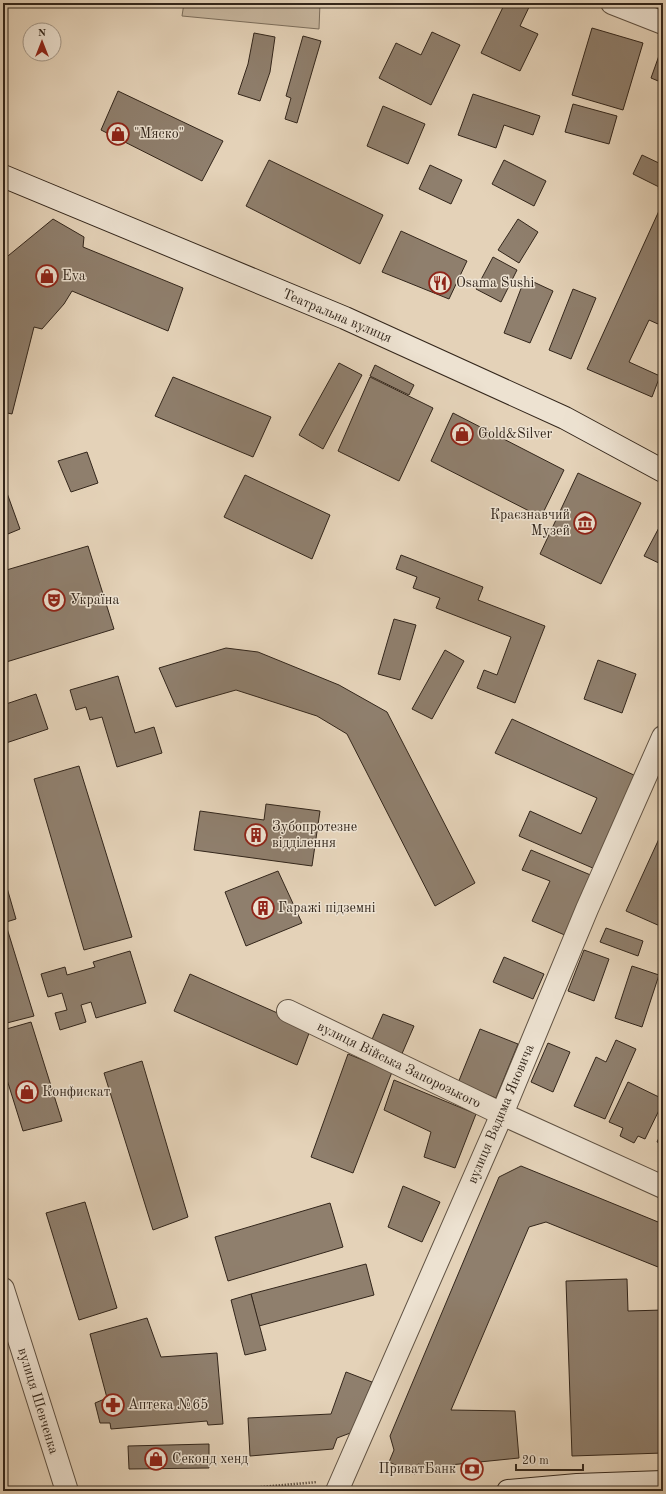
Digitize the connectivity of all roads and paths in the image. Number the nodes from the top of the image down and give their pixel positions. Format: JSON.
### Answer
{"nodes":[{"id":1,"x":612,"y":3,"type":"edge"},
{"id":2,"x":663,"y":23,"type":"edge"},
{"id":3,"x":3,"y":176,"type":"edge"},
{"id":4,"x":663,"y":471,"type":"edge"},
{"id":5,"x":663,"y":737,"type":"edge"},
{"id":6,"x":288,"y":1011,"type":"dead end"},
{"id":7,"x":502,"y":1114,"type":"junction"},
{"id":8,"x":663,"y":1187,"type":"edge"},
{"id":9,"x":3,"y":1289,"type":"edge"},
{"id":10,"x":663,"y":1482,"type":"edge"},
{"id":11,"x":340,"y":1486,"type":"edge"},
{"id":12,"x":67,"y":1491,"type":"edge"},
{"id":13,"x":216,"y":1491,"type":"edge"},
{"id":14,"x":508,"y":1491,"type":"edge"}],
"edges":[{"from":1,"to":2,"type":"street"},
{"from":3,"to":4,"type":"street","name":"Театральна вулиця"},
{"from":5,"to":7,"type":"street","name":"вулиця Вадима Яновича"},
{"from":6,"to":7,"type":"street","name":"вулиця Війська Запорозького"},
{"from":7,"to":8,"type":"street","name":"вулиця Війська Запорозького"},
{"from":7,"to":11,"type":"street","name":"вулиця Вадима Яновича"},
{"from":9,"to":12,"type":"street","name":"вулиця Шевченка"},
{"from":10,"to":14,"type":"street"},
{"from":11,"to":13,"type":"path"}]}
